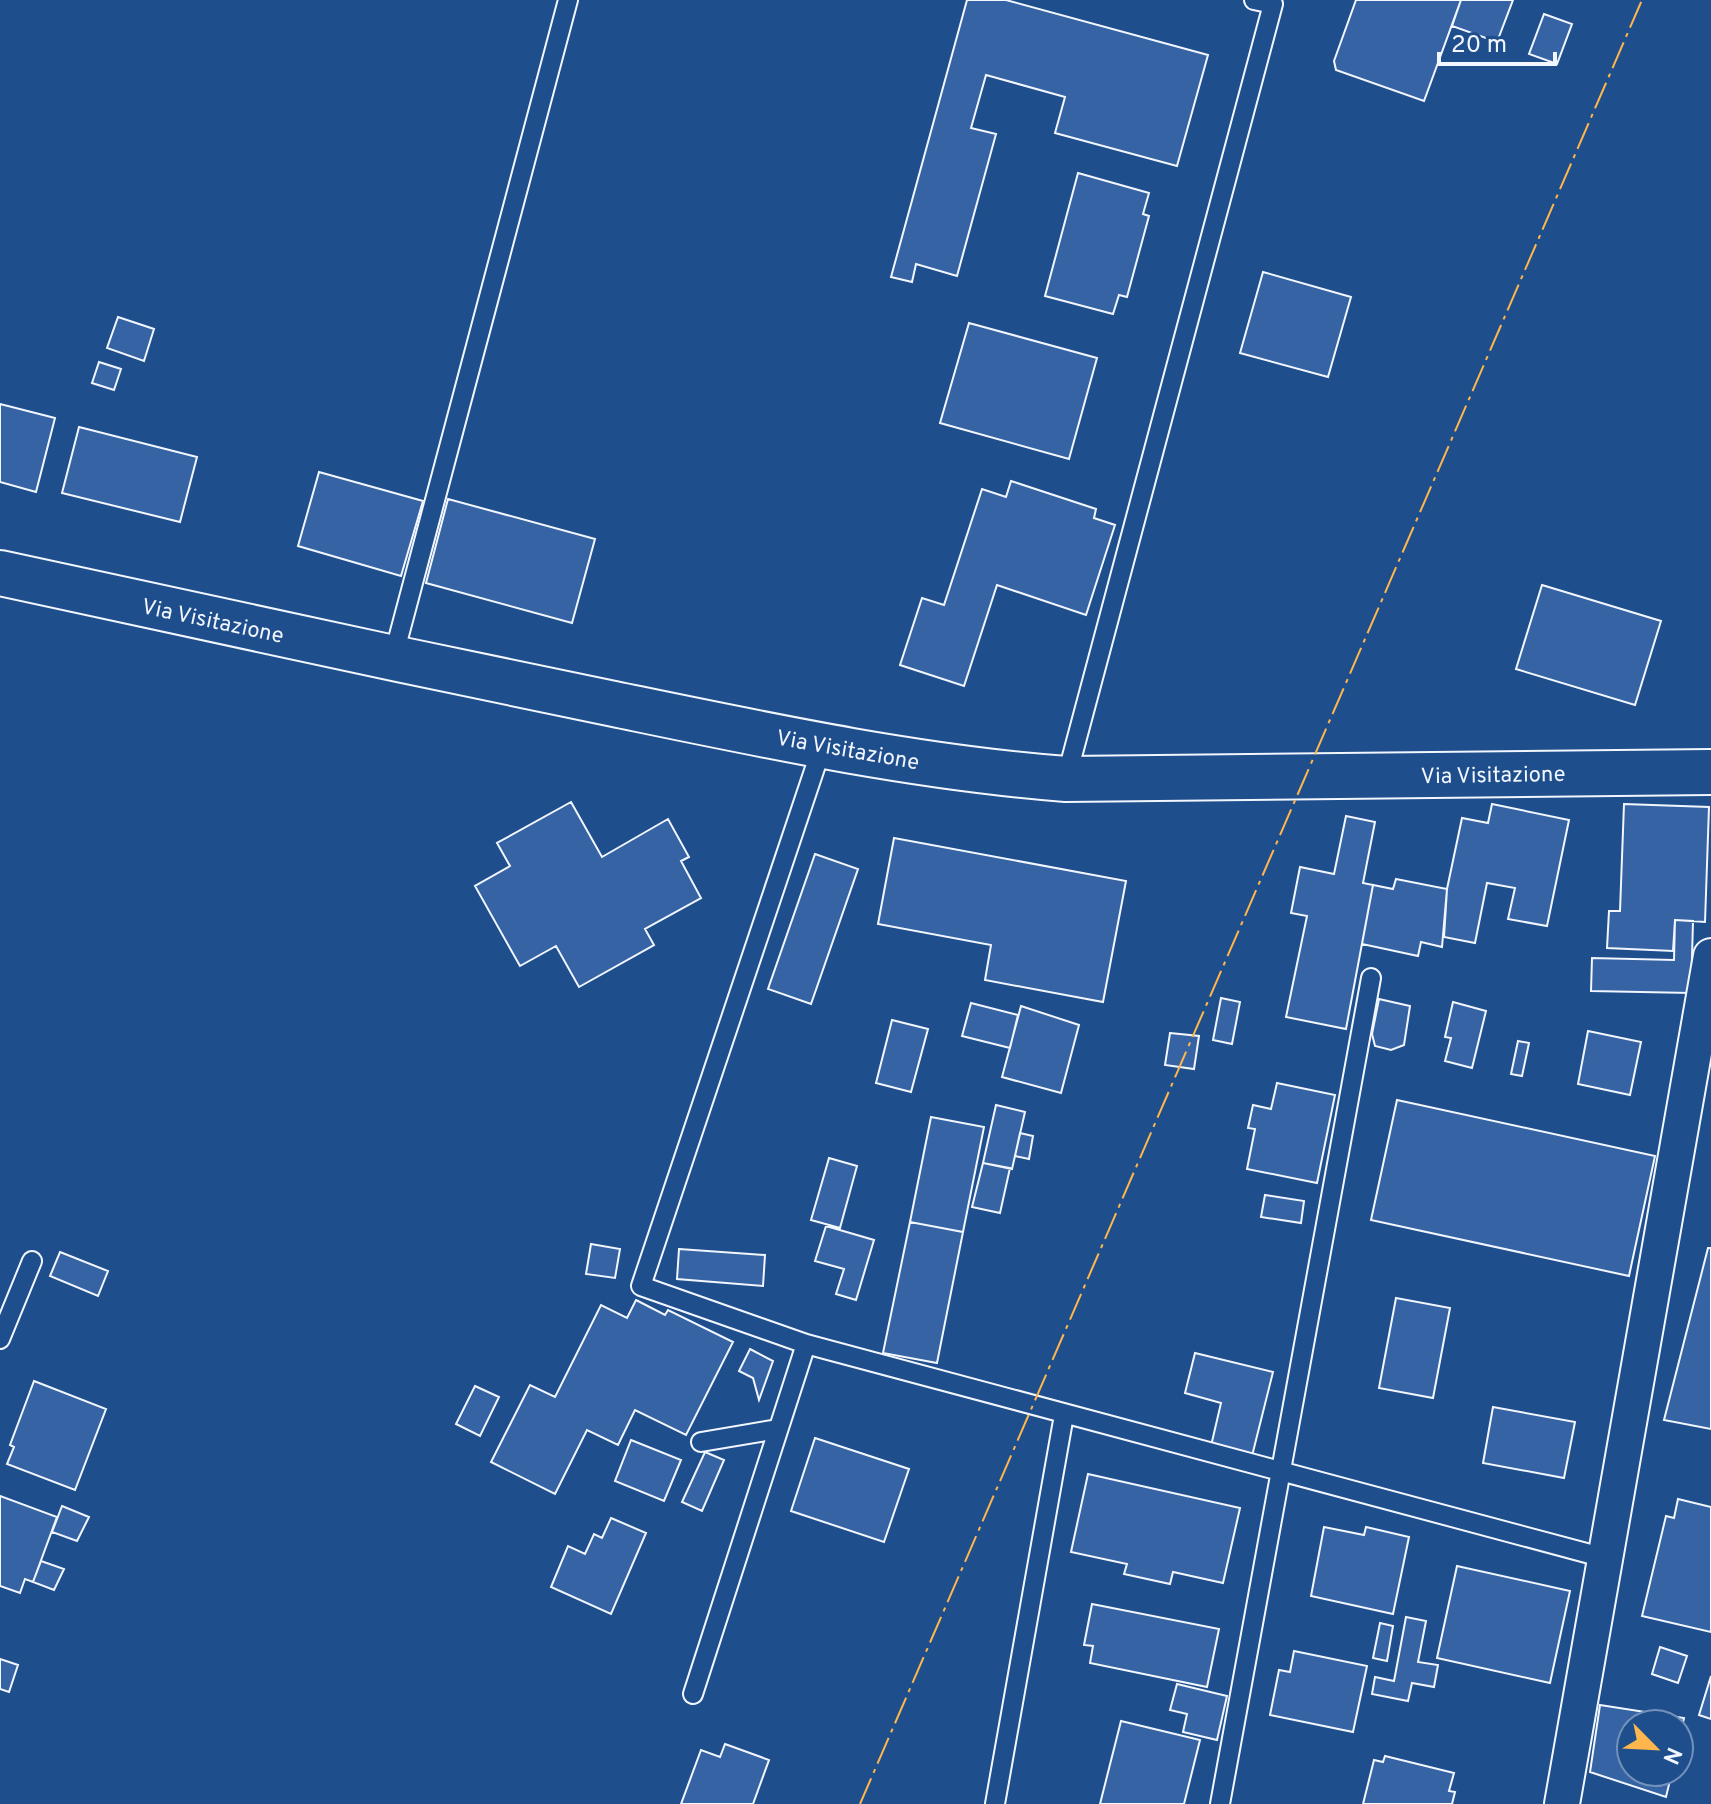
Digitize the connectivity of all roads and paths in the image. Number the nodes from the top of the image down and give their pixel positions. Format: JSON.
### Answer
{"nodes":[{"id":1,"x":568,"y":0,"type":"edge"},
{"id":2,"x":1254,"y":0,"type":"edge"},
{"id":3,"x":0,"y":573,"type":"edge"},
{"id":4,"x":393,"y":659,"type":"junction"},
{"id":5,"x":822,"y":747,"type":"junction"},
{"id":6,"x":1711,"y":772,"type":"edge"},
{"id":7,"x":1066,"y":779,"type":"junction"},
{"id":8,"x":1711,"y":956,"type":"edge"},
{"id":9,"x":1371,"y":978,"type":"dead end"},
{"id":10,"x":32,"y":1261,"type":"dead end"},
{"id":11,"x":0,"y":1339,"type":"edge"},
{"id":12,"x":806,"y":1344,"type":"junction"},
{"id":13,"x":1064,"y":1415,"type":"junction"},
{"id":14,"x":778,"y":1429,"type":"junction"},
{"id":15,"x":701,"y":1442,"type":"dead end"},
{"id":16,"x":1279,"y":1472,"type":"junction"},
{"id":17,"x":1605,"y":1558,"type":"junction"},
{"id":18,"x":693,"y":1694,"type":"dead end"},
{"id":19,"x":995,"y":1804,"type":"edge"},
{"id":20,"x":1220,"y":1804,"type":"edge"},
{"id":21,"x":1562,"y":1804,"type":"edge"}],
"edges":[{"from":1,"to":4,"type":"lane"},
{"from":2,"to":7,"type":"lane"},
{"from":3,"to":4,"type":"street","name":"Via Visitazione"},
{"from":4,"to":5,"type":"street","name":"Via Visitazione"},
{"from":5,"to":7,"type":"street","name":"Via Visitazione"},
{"from":5,"to":12,"type":"lane"},
{"from":6,"to":7,"type":"street","name":"Via Visitazione"},
{"from":8,"to":17,"type":"street"},
{"from":9,"to":16,"type":"lane"},
{"from":10,"to":11,"type":"lane"},
{"from":12,"to":13,"type":"lane"},
{"from":12,"to":14,"type":"lane"},
{"from":13,"to":16,"type":"lane"},
{"from":13,"to":19,"type":"lane"},
{"from":14,"to":15,"type":"lane"},
{"from":14,"to":18,"type":"lane"},
{"from":16,"to":17,"type":"lane"},
{"from":16,"to":20,"type":"lane"},
{"from":17,"to":21,"type":"street"}]}
